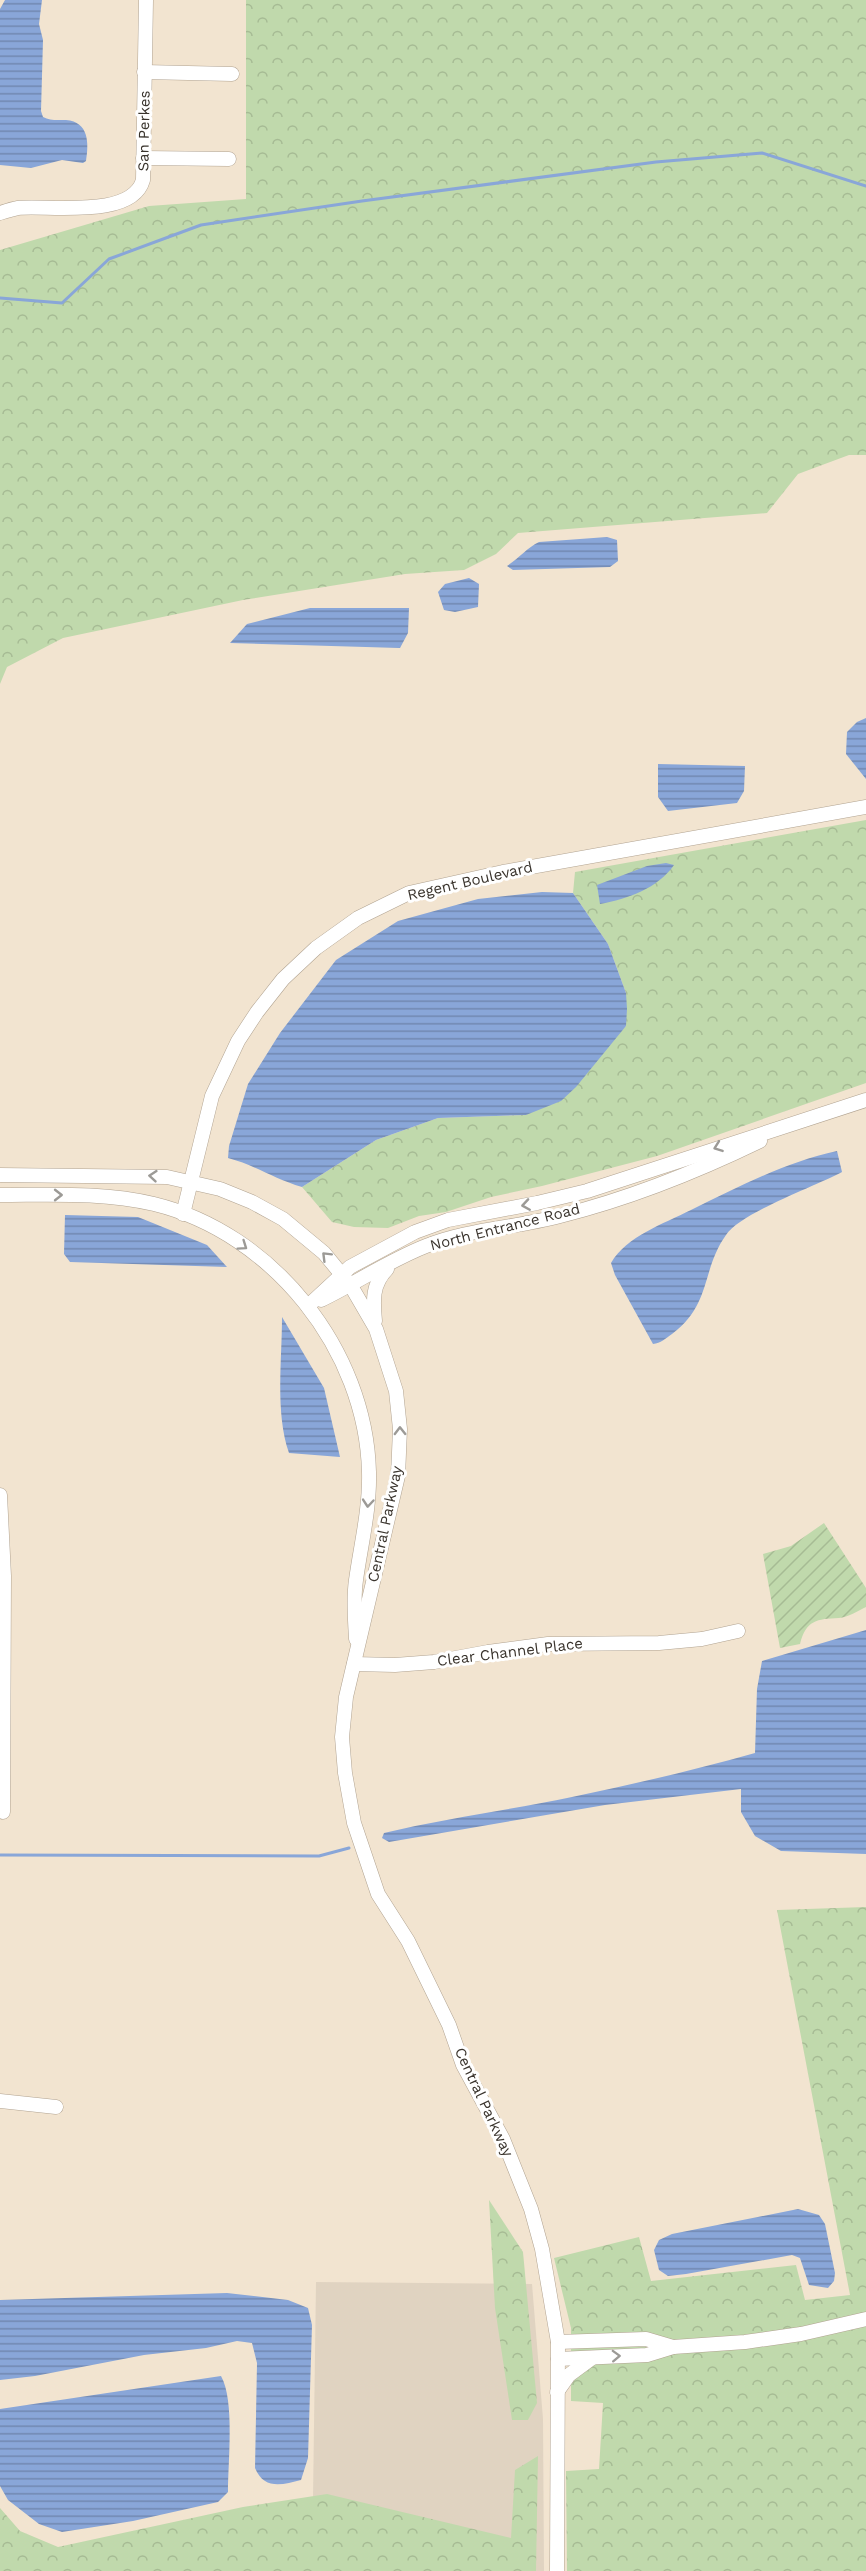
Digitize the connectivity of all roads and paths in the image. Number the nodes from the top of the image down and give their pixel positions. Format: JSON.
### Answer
{"nodes":[{"id":1,"x":146,"y":0,"type":"edge"},
{"id":2,"x":144,"y":72,"type":"junction"},
{"id":3,"x":232,"y":74,"type":"dead end"},
{"id":4,"x":143,"y":158,"type":"junction"},
{"id":5,"x":229,"y":159,"type":"dead end"},
{"id":6,"x":0,"y":213,"type":"edge"},
{"id":7,"x":866,"y":807,"type":"edge"},
{"id":8,"x":866,"y":1100,"type":"edge"},
{"id":9,"x":794,"y":1124,"type":"junction"},
{"id":10,"x":0,"y":1174,"type":"edge"},
{"id":11,"x":192,"y":1181,"type":"junction"},
{"id":12,"x":583,"y":1192,"type":"junction"},
{"id":13,"x":0,"y":1195,"type":"edge"},
{"id":14,"x":606,"y":1202,"type":"junction"},
{"id":15,"x":183,"y":1214,"type":"junction"},
{"id":16,"x":393,"y":1263,"type":"junction"},
{"id":17,"x":342,"y":1274,"type":"junction"},
{"id":18,"x":351,"y":1286,"type":"junction"},
{"id":19,"x":308,"y":1306,"type":"junction"},
{"id":20,"x":376,"y":1329,"type":"junction"},
{"id":21,"x":0,"y":1495,"type":"edge"},
{"id":22,"x":738,"y":1631,"type":"dead end"},
{"id":23,"x":355,"y":1658,"type":"junction"},
{"id":24,"x":3,"y":1812,"type":"dead end"},
{"id":25,"x":0,"y":2101,"type":"edge"},
{"id":26,"x":57,"y":2107,"type":"dead end"},
{"id":27,"x":866,"y":2319,"type":"edge"},
{"id":28,"x":558,"y":2342,"type":"junction"},
{"id":29,"x":673,"y":2347,"type":"junction"},
{"id":30,"x":594,"y":2357,"type":"junction"},
{"id":31,"x":558,"y":2359,"type":"junction"},
{"id":32,"x":557,"y":2392,"type":"junction"},
{"id":33,"x":557,"y":2571,"type":"edge"}],
"edges":[{"from":1,"to":2,"type":"street","name":"San Perkes"},
{"from":2,"to":3,"type":"street"},
{"from":2,"to":4,"type":"street","name":"San Perkes"},
{"from":4,"to":5,"type":"street"},
{"from":4,"to":6,"type":"street","name":"San Perkes"},
{"from":7,"to":11,"type":"street","name":"Regent Boulevard"},
{"from":8,"to":9,"type":"street","name":"North Entrance Road"},
{"from":9,"to":12,"type":"street","name":"North Entrance Road","one_way":true},
{"from":9,"to":14,"type":"street","name":"North Entrance Road"},
{"from":11,"to":10,"type":"street","name":"Central Parkway","one_way":true},
{"from":11,"to":15,"type":"street","name":"Regent Boulevard"},
{"from":17,"to":11,"type":"street","name":"Central Parkway","one_way":true},
{"from":12,"to":14,"type":"street"},
{"from":12,"to":17,"type":"street","name":"North Entrance Road","one_way":true},
{"from":13,"to":15,"type":"street","name":"Central Parkway","one_way":true},
{"from":14,"to":16,"type":"street","name":"North Entrance Road"},
{"from":15,"to":19,"type":"street","name":"Central Parkway","one_way":true},
{"from":16,"to":18,"type":"street","name":"North Entrance Road"},
{"from":16,"to":20,"type":"street"},
{"from":17,"to":18,"type":"street","name":"Central Parkway"},
{"from":17,"to":19,"type":"street","name":"North Entrance Road"},
{"from":18,"to":19,"type":"street","name":"North Entrance Road"},
{"from":18,"to":20,"type":"street","name":"Central Parkway"},
{"from":19,"to":23,"type":"street","name":"Central Parkway","one_way":true},
{"from":23,"to":20,"type":"street","name":"Central Parkway","one_way":true},
{"from":21,"to":24,"type":"street"},
{"from":22,"to":23,"type":"street","name":"Clear Channel Place"},
{"from":23,"to":28,"type":"street","name":"Central Parkway"},
{"from":25,"to":26,"type":"street"},
{"from":27,"to":29,"type":"street"},
{"from":28,"to":29,"type":"street"},
{"from":28,"to":31,"type":"street","name":"Central Parkway"},
{"from":30,"to":29,"type":"street","one_way":true},
{"from":30,"to":31,"type":"street"},
{"from":30,"to":32,"type":"street"},
{"from":31,"to":32,"type":"street","name":"Central Parkway"},
{"from":32,"to":33,"type":"street","name":"Central Parkway"}]}
